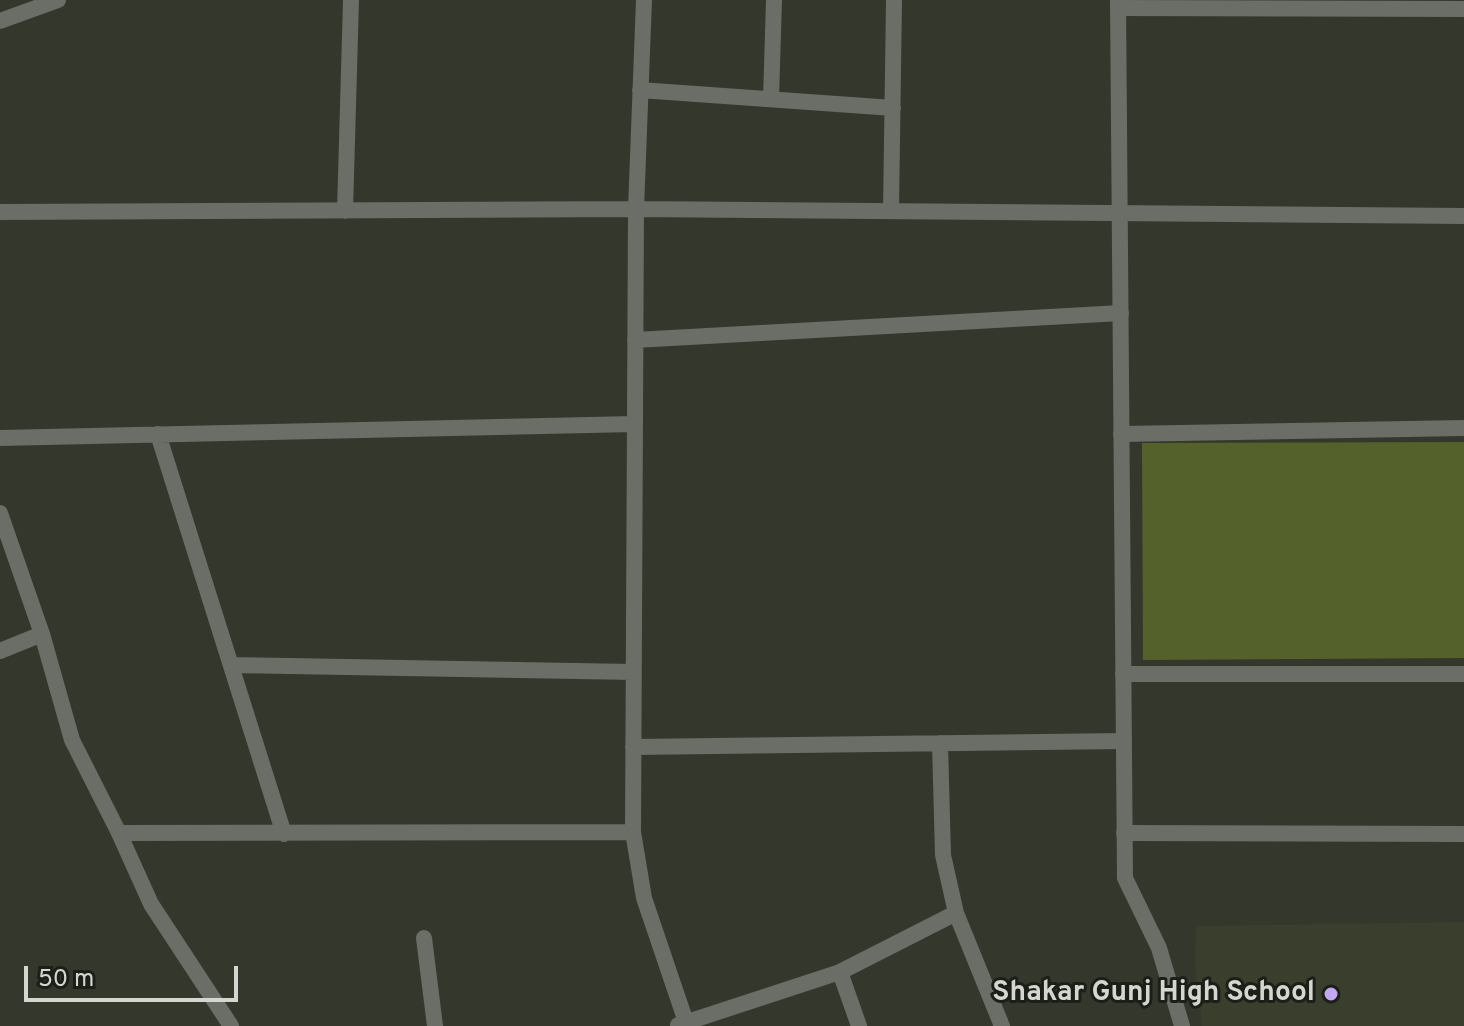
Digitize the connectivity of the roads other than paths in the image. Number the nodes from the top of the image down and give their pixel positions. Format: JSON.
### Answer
{"nodes":[{"id":1,"x":58,"y":0,"type":"edge"},
{"id":2,"x":351,"y":0,"type":"edge"},
{"id":3,"x":644,"y":0,"type":"edge"},
{"id":4,"x":774,"y":0,"type":"edge"},
{"id":5,"x":894,"y":0,"type":"edge"},
{"id":6,"x":1118,"y":4,"type":"edge"},
{"id":7,"x":1464,"y":9,"type":"edge"},
{"id":8,"x":0,"y":21,"type":"edge"},
{"id":9,"x":640,"y":90,"type":"junction"},
{"id":10,"x":771,"y":99,"type":"junction"},
{"id":11,"x":893,"y":108,"type":"junction"},
{"id":12,"x":636,"y":209,"type":"junction"},
{"id":13,"x":345,"y":211,"type":"junction"},
{"id":14,"x":891,"y":211,"type":"junction"},
{"id":15,"x":0,"y":212,"type":"edge"},
{"id":16,"x":1120,"y":213,"type":"junction"},
{"id":17,"x":1464,"y":216,"type":"edge"},
{"id":18,"x":1121,"y":313,"type":"junction"},
{"id":19,"x":635,"y":340,"type":"junction"},
{"id":20,"x":634,"y":424,"type":"junction"},
{"id":21,"x":1464,"y":428,"type":"edge"},
{"id":22,"x":158,"y":434,"type":"junction"},
{"id":23,"x":1121,"y":434,"type":"junction"},
{"id":24,"x":0,"y":438,"type":"edge"},
{"id":25,"x":0,"y":513,"type":"edge"},
{"id":26,"x":42,"y":634,"type":"junction"},
{"id":27,"x":0,"y":651,"type":"edge"},
{"id":28,"x":231,"y":665,"type":"junction"},
{"id":29,"x":633,"y":672,"type":"junction"},
{"id":30,"x":1123,"y":674,"type":"junction"},
{"id":31,"x":1464,"y":674,"type":"edge"},
{"id":32,"x":1124,"y":741,"type":"junction"},
{"id":33,"x":940,"y":743,"type":"junction"},
{"id":34,"x":633,"y":747,"type":"junction"},
{"id":35,"x":633,"y":832,"type":"junction"},
{"id":36,"x":119,"y":833,"type":"junction"},
{"id":37,"x":1124,"y":833,"type":"junction"},
{"id":38,"x":284,"y":834,"type":"junction"},
{"id":39,"x":1464,"y":834,"type":"edge"},
{"id":40,"x":956,"y":913,"type":"junction"},
{"id":41,"x":424,"y":938,"type":"dead end"},
{"id":42,"x":840,"y":972,"type":"junction"},
{"id":43,"x":684,"y":1025,"type":"edge"},
{"id":44,"x":231,"y":1026,"type":"edge"},
{"id":45,"x":435,"y":1026,"type":"edge"},
{"id":46,"x":859,"y":1026,"type":"edge"},
{"id":47,"x":1002,"y":1026,"type":"edge"},
{"id":48,"x":1182,"y":1026,"type":"edge"}],
"edges":[{"from":1,"to":8,"type":"street"},
{"from":2,"to":13,"type":"street"},
{"from":3,"to":9,"type":"street"},
{"from":4,"to":10,"type":"street"},
{"from":5,"to":11,"type":"street"},
{"from":6,"to":7,"type":"street"},
{"from":6,"to":16,"type":"street"},
{"from":9,"to":10,"type":"street"},
{"from":9,"to":12,"type":"street"},
{"from":10,"to":11,"type":"street"},
{"from":11,"to":14,"type":"street"},
{"from":12,"to":13,"type":"street"},
{"from":12,"to":14,"type":"street"},
{"from":12,"to":19,"type":"street"},
{"from":13,"to":15,"type":"street"},
{"from":14,"to":16,"type":"street"},
{"from":16,"to":17,"type":"street"},
{"from":16,"to":18,"type":"street"},
{"from":18,"to":19,"type":"street"},
{"from":18,"to":23,"type":"street"},
{"from":19,"to":20,"type":"street"},
{"from":20,"to":22,"type":"street"},
{"from":20,"to":29,"type":"street"},
{"from":21,"to":23,"type":"street"},
{"from":22,"to":24,"type":"street"},
{"from":22,"to":28,"type":"street"},
{"from":23,"to":30,"type":"street"},
{"from":25,"to":26,"type":"street"},
{"from":26,"to":27,"type":"street"},
{"from":26,"to":36,"type":"street"},
{"from":28,"to":29,"type":"street"},
{"from":28,"to":38,"type":"street"},
{"from":29,"to":34,"type":"street"},
{"from":30,"to":31,"type":"street"},
{"from":30,"to":32,"type":"street"},
{"from":32,"to":33,"type":"street"},
{"from":32,"to":37,"type":"street"},
{"from":33,"to":34,"type":"street"},
{"from":33,"to":40,"type":"street"},
{"from":34,"to":35,"type":"street"},
{"from":35,"to":38,"type":"street"},
{"from":35,"to":43,"type":"street"},
{"from":36,"to":38,"type":"street"},
{"from":36,"to":44,"type":"street"},
{"from":37,"to":39,"type":"street"},
{"from":37,"to":48,"type":"street"},
{"from":40,"to":42,"type":"street"},
{"from":40,"to":47,"type":"street"},
{"from":41,"to":45,"type":"street"},
{"from":42,"to":43,"type":"street"},
{"from":42,"to":46,"type":"street"}]}
